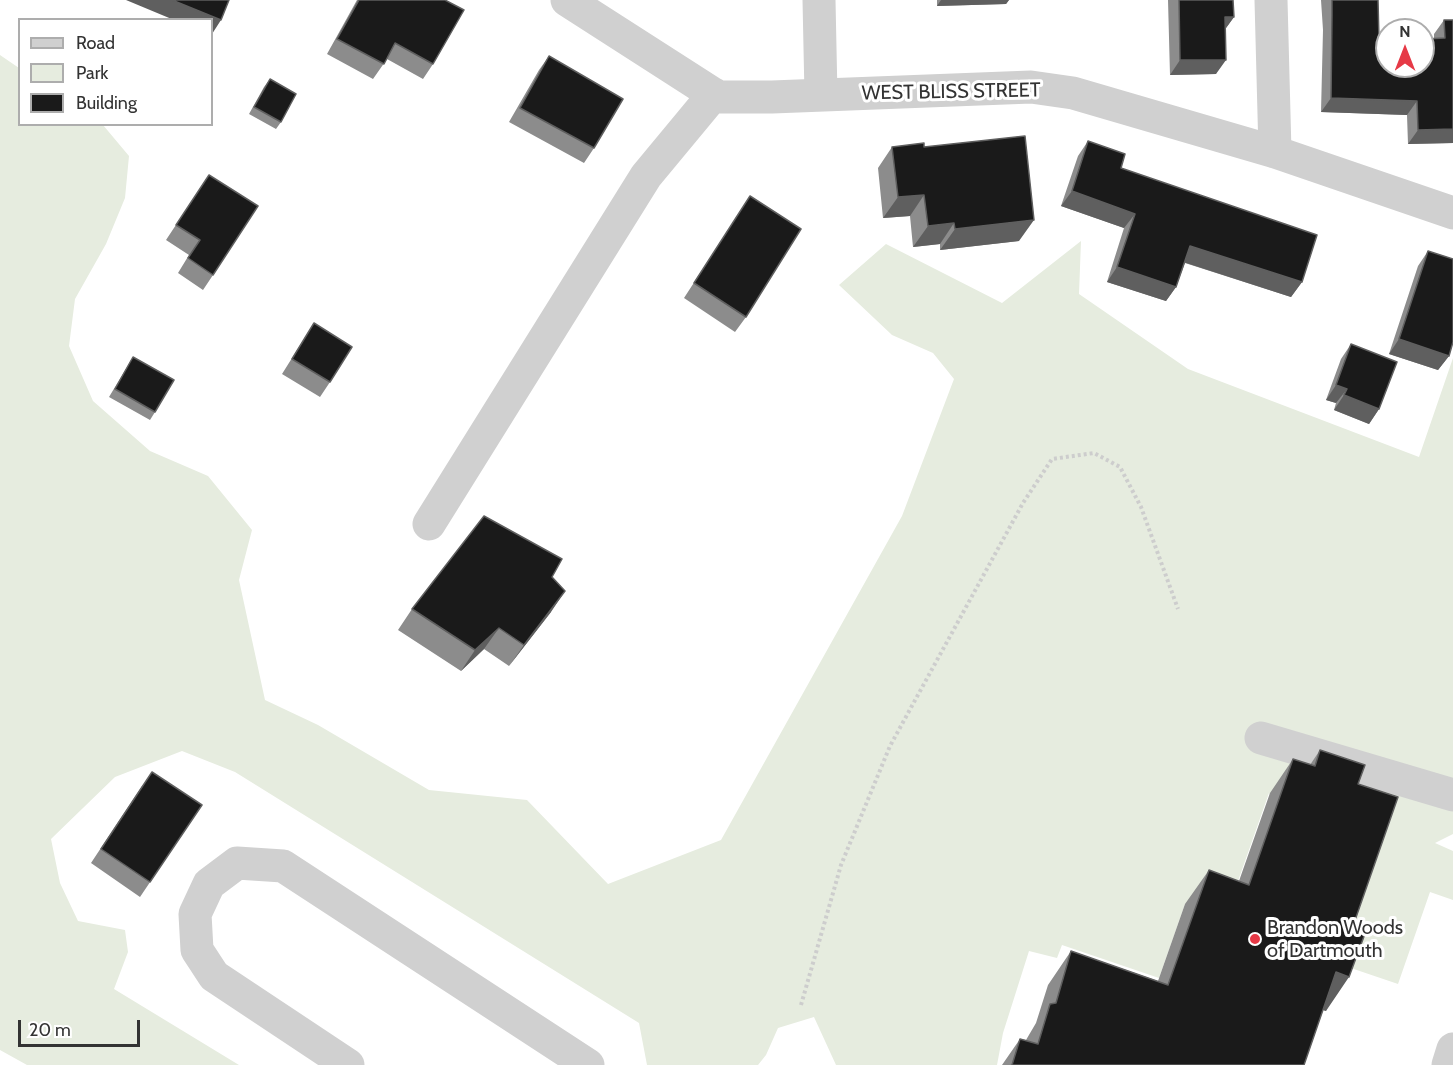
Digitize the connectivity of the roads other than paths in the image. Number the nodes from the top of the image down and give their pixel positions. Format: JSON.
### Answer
{"nodes":[{"id":1,"x":567,"y":0,"type":"edge"},
{"id":2,"x":819,"y":0,"type":"edge"},
{"id":3,"x":1271,"y":0,"type":"edge"},
{"id":4,"x":714,"y":94,"type":"junction"},
{"id":5,"x":821,"y":95,"type":"junction"},
{"id":6,"x":1275,"y":152,"type":"junction"},
{"id":7,"x":1453,"y":213,"type":"edge"},
{"id":8,"x":429,"y":524,"type":"dead end"},
{"id":9,"x":1261,"y":738,"type":"dead end"},
{"id":10,"x":1453,"y":795,"type":"edge"},
{"id":11,"x":1453,"y":1049,"type":"edge"},
{"id":12,"x":348,"y":1065,"type":"edge"},
{"id":13,"x":588,"y":1065,"type":"edge"},
{"id":14,"x":1448,"y":1065,"type":"edge"}],
"edges":[{"from":1,"to":4,"type":"street","name":"WEST BLISS STREET"},
{"from":2,"to":5,"type":"street"},
{"from":3,"to":6,"type":"street"},
{"from":4,"to":5,"type":"street","name":"WEST BLISS STREET"},
{"from":4,"to":8,"type":"street"},
{"from":5,"to":6,"type":"street","name":"WEST BLISS STREET"},
{"from":6,"to":7,"type":"street","name":"WEST BLISS STREET"},
{"from":9,"to":10,"type":"street"},
{"from":11,"to":14,"type":"street"},
{"from":12,"to":13,"type":"street"}]}
